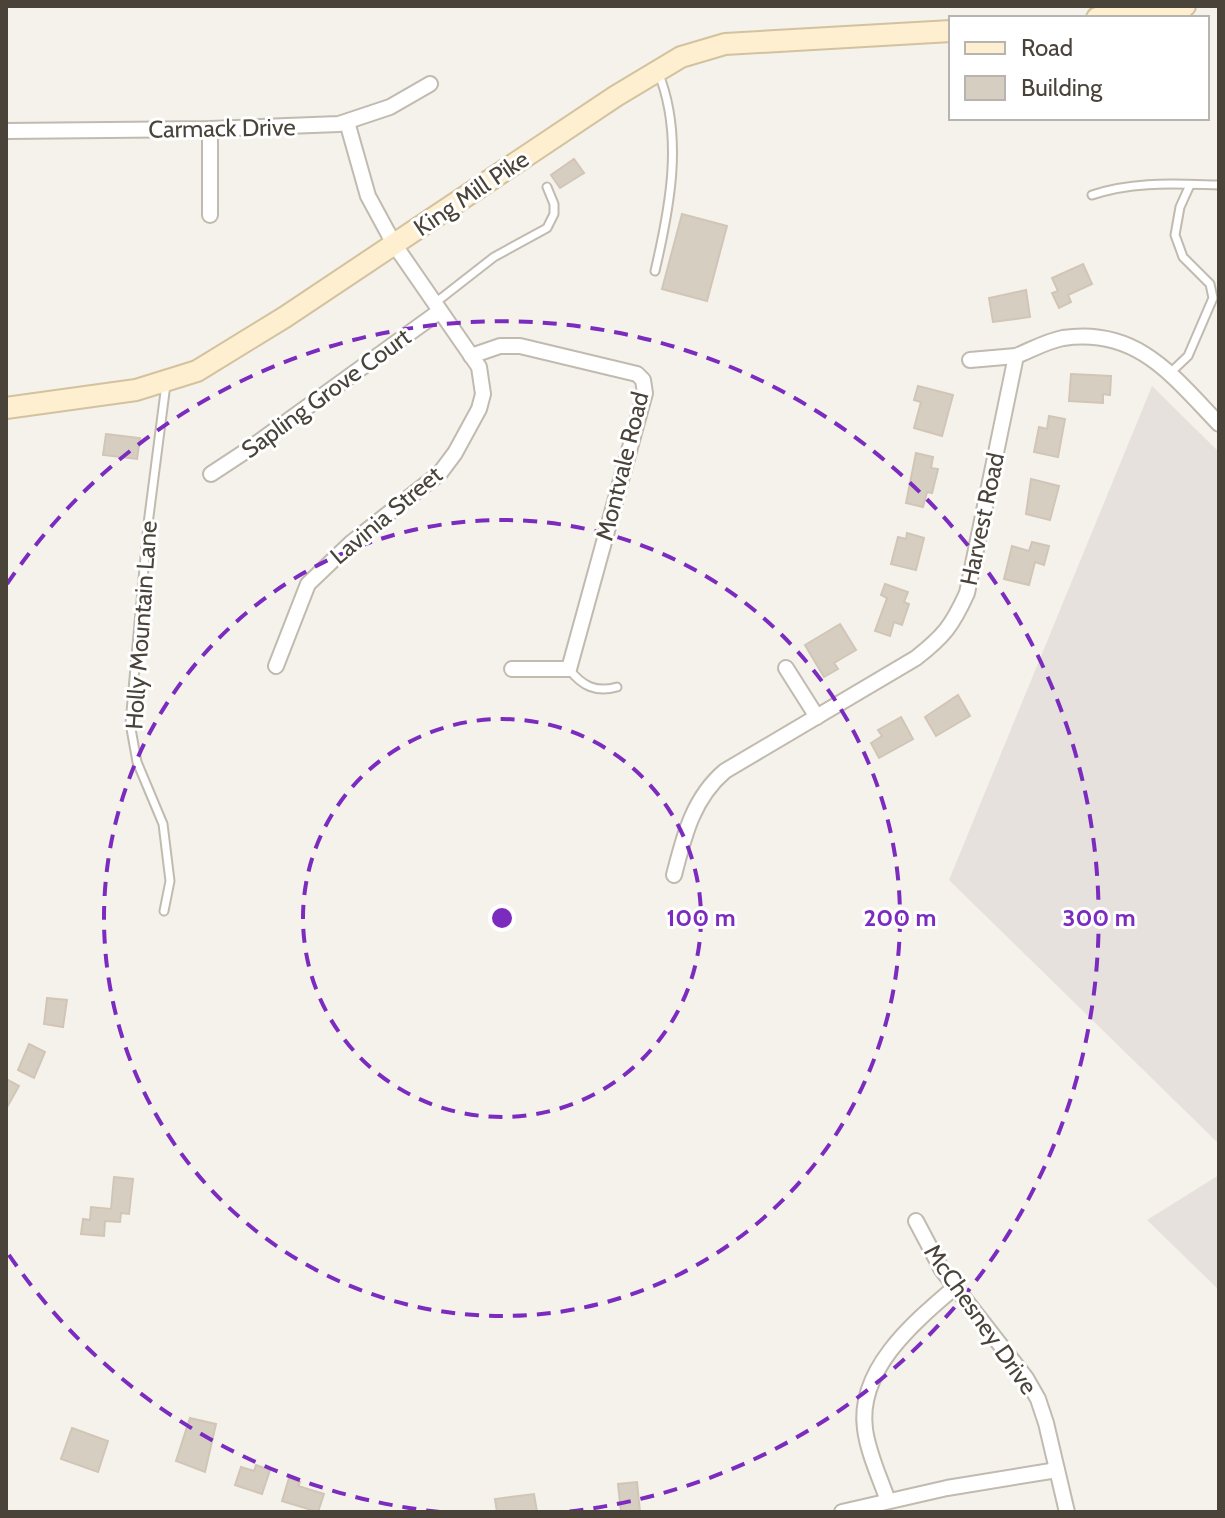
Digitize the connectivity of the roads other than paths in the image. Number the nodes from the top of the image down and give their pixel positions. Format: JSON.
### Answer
{"nodes":[{"id":1,"x":1185,"y":6,"type":"edge"},
{"id":2,"x":1112,"y":16,"type":"edge"},
{"id":3,"x":949,"y":31,"type":"edge"},
{"id":4,"x":657,"y":70,"type":"junction"},
{"id":5,"x":430,"y":84,"type":"dead end"},
{"id":6,"x":347,"y":122,"type":"junction"},
{"id":7,"x":210,"y":129,"type":"junction"},
{"id":8,"x":6,"y":131,"type":"edge"},
{"id":9,"x":1190,"y":185,"type":"junction"},
{"id":10,"x":1219,"y":185,"type":"edge"},
{"id":11,"x":547,"y":187,"type":"dead end"},
{"id":12,"x":1092,"y":195,"type":"dead end"},
{"id":13,"x":210,"y":215,"type":"dead end"},
{"id":14,"x":394,"y":244,"type":"junction"},
{"id":15,"x":655,"y":271,"type":"dead end"},
{"id":16,"x":438,"y":307,"type":"junction"},
{"id":17,"x":471,"y":356,"type":"junction"},
{"id":18,"x":1016,"y":356,"type":"junction"},
{"id":19,"x":970,"y":360,"type":"dead end"},
{"id":20,"x":1170,"y":373,"type":"junction"},
{"id":21,"x":166,"y":382,"type":"junction"},
{"id":22,"x":6,"y":408,"type":"edge"},
{"id":23,"x":1219,"y":424,"type":"edge"},
{"id":24,"x":211,"y":474,"type":"dead end"},
{"id":25,"x":276,"y":666,"type":"dead end"},
{"id":26,"x":786,"y":668,"type":"dead end"},
{"id":27,"x":512,"y":669,"type":"dead end"},
{"id":28,"x":569,"y":669,"type":"junction"},
{"id":29,"x":617,"y":687,"type":"dead end"},
{"id":30,"x":817,"y":717,"type":"junction"},
{"id":31,"x":674,"y":875,"type":"dead end"},
{"id":32,"x":164,"y":911,"type":"dead end"},
{"id":33,"x":916,"y":1221,"type":"dead end"},
{"id":34,"x":954,"y":1288,"type":"junction"},
{"id":35,"x":1057,"y":1470,"type":"junction"},
{"id":36,"x":888,"y":1501,"type":"junction"},
{"id":37,"x":842,"y":1512,"type":"edge"},
{"id":38,"x":1067,"y":1512,"type":"edge"}],
"edges":[{"from":1,"to":2,"type":"main road"},
{"from":3,"to":4,"type":"main road","name":"King Mill Pike"},
{"from":4,"to":14,"type":"main road","name":"King Mill Pike"},
{"from":4,"to":15,"type":"lane"},
{"from":5,"to":6,"type":"street","name":"Carmack Drive"},
{"from":6,"to":7,"type":"street","name":"Carmack Drive"},
{"from":6,"to":14,"type":"street","name":"Lavinia Street"},
{"from":7,"to":8,"type":"street","name":"Carmack Drive"},
{"from":7,"to":13,"type":"street"},
{"from":9,"to":10,"type":"lane"},
{"from":9,"to":12,"type":"lane"},
{"from":9,"to":20,"type":"lane"},
{"from":11,"to":16,"type":"lane"},
{"from":14,"to":16,"type":"street","name":"Lavinia Street"},
{"from":14,"to":21,"type":"main road","name":"King Mill Pike"},
{"from":16,"to":17,"type":"street","name":"Lavinia Street"},
{"from":16,"to":24,"type":"street","name":"Sapling Grove Court"},
{"from":17,"to":25,"type":"street","name":"Lavinia Street"},
{"from":17,"to":28,"type":"street","name":"Montvale Road"},
{"from":18,"to":19,"type":"street"},
{"from":18,"to":20,"type":"street"},
{"from":18,"to":30,"type":"street","name":"Harvest Road"},
{"from":20,"to":23,"type":"street"},
{"from":21,"to":22,"type":"main road","name":"King Mill Pike"},
{"from":21,"to":32,"type":"lane","name":"Holly Mountain Lane"},
{"from":26,"to":30,"type":"street"},
{"from":27,"to":28,"type":"street"},
{"from":28,"to":29,"type":"lane"},
{"from":30,"to":31,"type":"street","name":"Harvest Road"},
{"from":33,"to":34,"type":"street","name":"McChesney Drive"},
{"from":34,"to":35,"type":"street","name":"McChesney Drive"},
{"from":34,"to":36,"type":"street"},
{"from":35,"to":36,"type":"street"},
{"from":35,"to":38,"type":"street","name":"McChesney Drive"},
{"from":36,"to":37,"type":"street"}]}
